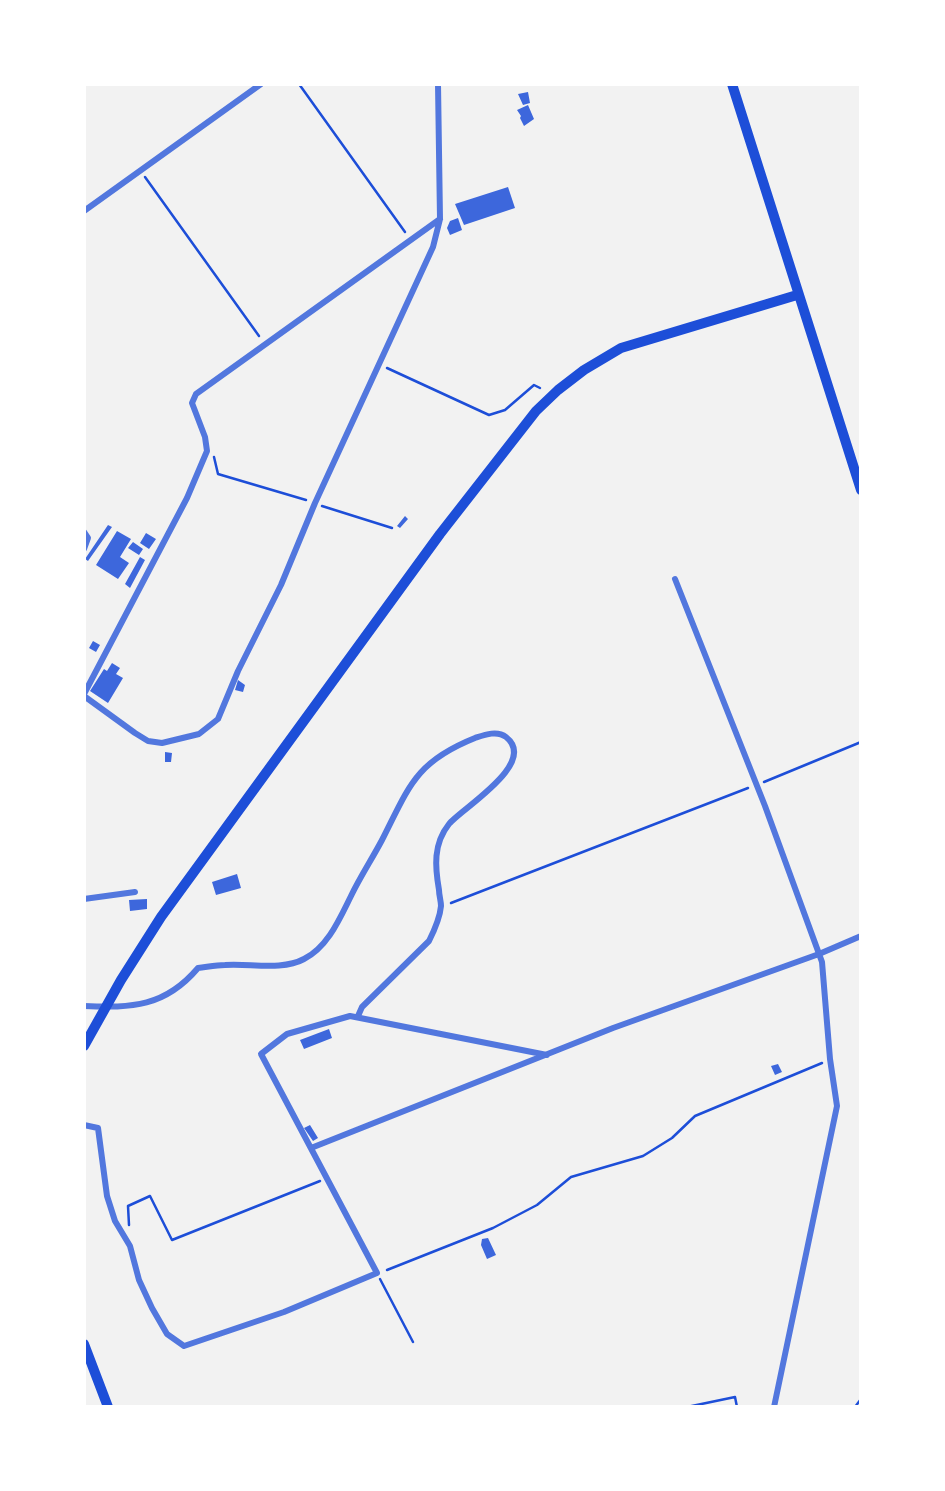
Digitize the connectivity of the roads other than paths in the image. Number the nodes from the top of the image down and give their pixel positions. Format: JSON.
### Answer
{"nodes":[{"id":1,"x":261,"y":84,"type":"edge"},
{"id":2,"x":438,"y":84,"type":"edge"},
{"id":3,"x":732,"y":84,"type":"edge"},
{"id":4,"x":84,"y":211,"type":"edge"},
{"id":5,"x":440,"y":219,"type":"junction"},
{"id":6,"x":797,"y":295,"type":"junction"},
{"id":7,"x":861,"y":490,"type":"edge"},
{"id":8,"x":84,"y":531,"type":"edge"},
{"id":9,"x":84,"y":548,"type":"edge"},
{"id":10,"x":675,"y":579,"type":"dead end"},
{"id":11,"x":84,"y":695,"type":"edge"},
{"id":12,"x":135,"y":892,"type":"dead end"},
{"id":13,"x":84,"y":899,"type":"edge"},
{"id":14,"x":861,"y":936,"type":"edge"},
{"id":15,"x":819,"y":954,"type":"junction"},
{"id":16,"x":84,"y":1006,"type":"edge"},
{"id":17,"x":358,"y":1016,"type":"junction"},
{"id":18,"x":84,"y":1046,"type":"edge"},
{"id":19,"x":548,"y":1055,"type":"junction"},
{"id":20,"x":84,"y":1125,"type":"edge"},
{"id":21,"x":311,"y":1148,"type":"junction"},
{"id":22,"x":84,"y":1344,"type":"edge"},
{"id":23,"x":108,"y":1407,"type":"edge"},
{"id":24,"x":774,"y":1407,"type":"edge"}],
"edges":[{"from":1,"to":4,"type":"street"},
{"from":2,"to":5,"type":"street"},
{"from":3,"to":6,"type":"highway"},
{"from":5,"to":11,"type":"street"},
{"from":5,"to":11,"type":"street"},
{"from":6,"to":7,"type":"highway"},
{"from":6,"to":18,"type":"highway"},
{"from":8,"to":9,"type":"street"},
{"from":10,"to":15,"type":"street"},
{"from":12,"to":13,"type":"street"},
{"from":14,"to":15,"type":"street"},
{"from":15,"to":19,"type":"street"},
{"from":15,"to":24,"type":"street"},
{"from":16,"to":17,"type":"street"},
{"from":17,"to":19,"type":"street"},
{"from":17,"to":21,"type":"street"},
{"from":19,"to":21,"type":"street"},
{"from":20,"to":21,"type":"street"},
{"from":22,"to":23,"type":"highway"}]}
